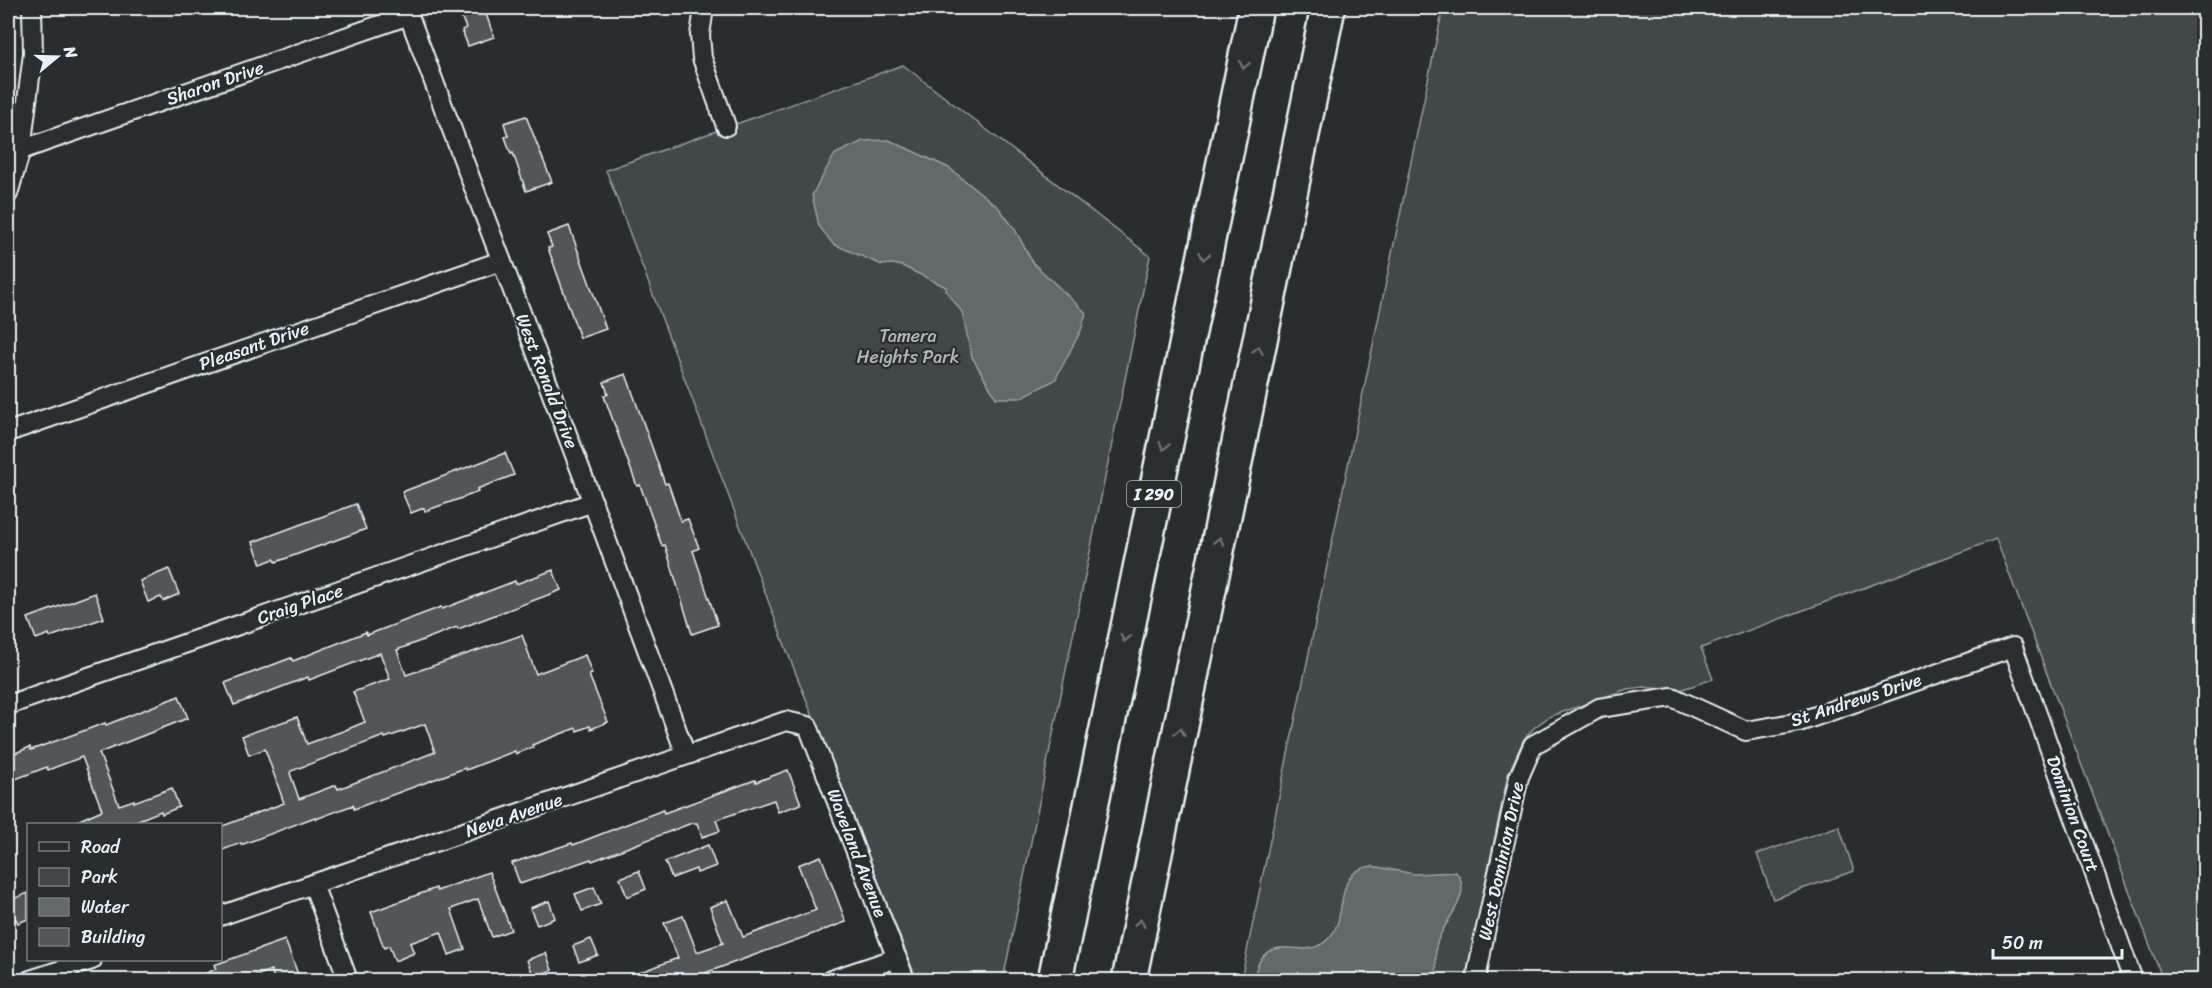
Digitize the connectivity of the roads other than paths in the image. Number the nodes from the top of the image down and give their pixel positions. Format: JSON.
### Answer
{"nodes":[{"id":1,"x":32,"y":8,"type":"edge"},
{"id":2,"x":704,"y":8,"type":"edge"},
{"id":3,"x":1256,"y":8,"type":"edge"},
{"id":4,"x":1328,"y":8,"type":"edge"},
{"id":5,"x":407,"y":11,"type":"edge"},
{"id":6,"x":726,"y":126,"type":"dead end"},
{"id":7,"x":21,"y":150,"type":"junction"},
{"id":8,"x":8,"y":194,"type":"edge"},
{"id":9,"x":501,"y":261,"type":"junction"},
{"id":10,"x":8,"y":432,"type":"edge"},
{"id":11,"x":593,"y":502,"type":"junction"},
{"id":12,"x":2013,"y":647,"type":"joint"},
{"id":13,"x":8,"y":705,"type":"edge"},
{"id":14,"x":808,"y":726,"type":"joint"},
{"id":15,"x":1533,"y":745,"type":"joint"},
{"id":16,"x":686,"y":755,"type":"junction"},
{"id":17,"x":313,"y":884,"type":"junction"},
{"id":18,"x":222,"y":915,"type":"edge"},
{"id":19,"x":897,"y":958,"type":"junction"},
{"id":20,"x":89,"y":961,"type":"edge"},
{"id":21,"x":30,"y":981,"type":"edge"},
{"id":22,"x":348,"y":981,"type":"edge"},
{"id":23,"x":831,"y":981,"type":"edge"},
{"id":24,"x":905,"y":981,"type":"edge"},
{"id":25,"x":1055,"y":981,"type":"edge"},
{"id":26,"x":1129,"y":981,"type":"edge"},
{"id":27,"x":1476,"y":981,"type":"edge"},
{"id":28,"x":2133,"y":981,"type":"edge"}],
"edges":[{"from":1,"to":7,"type":"street"},
{"from":2,"to":6,"type":"street"},
{"from":3,"to":25,"type":"highway","number":"I 290","one_way":true},
{"from":26,"to":4,"type":"highway","one_way":true},
{"from":5,"to":7,"type":"street","name":"Sharon Drive"},
{"from":5,"to":9,"type":"street","name":"West Ronald Drive"},
{"from":7,"to":8,"type":"street"},
{"from":9,"to":10,"type":"street","name":"Pleasant Drive"},
{"from":9,"to":11,"type":"street","name":"West Ronald Drive"},
{"from":11,"to":13,"type":"street","name":"Craig Place"},
{"from":11,"to":16,"type":"street","name":"West Ronald Drive"},
{"from":12,"to":15,"type":"street","name":"St Andrews Drive"},
{"from":12,"to":28,"type":"street","name":"Dominion Court"},
{"from":14,"to":16,"type":"street","name":"Neva Avenue"},
{"from":14,"to":19,"type":"street","name":"Waveland Avenue"},
{"from":15,"to":27,"type":"street","name":"West Dominion Drive"},
{"from":16,"to":17,"type":"street","name":"Neva Avenue"},
{"from":17,"to":18,"type":"street","name":"Neva Avenue"},
{"from":17,"to":22,"type":"street"},
{"from":19,"to":23,"type":"street"},
{"from":19,"to":24,"type":"street","name":"Waveland Avenue"},
{"from":20,"to":21,"type":"street"}]}
